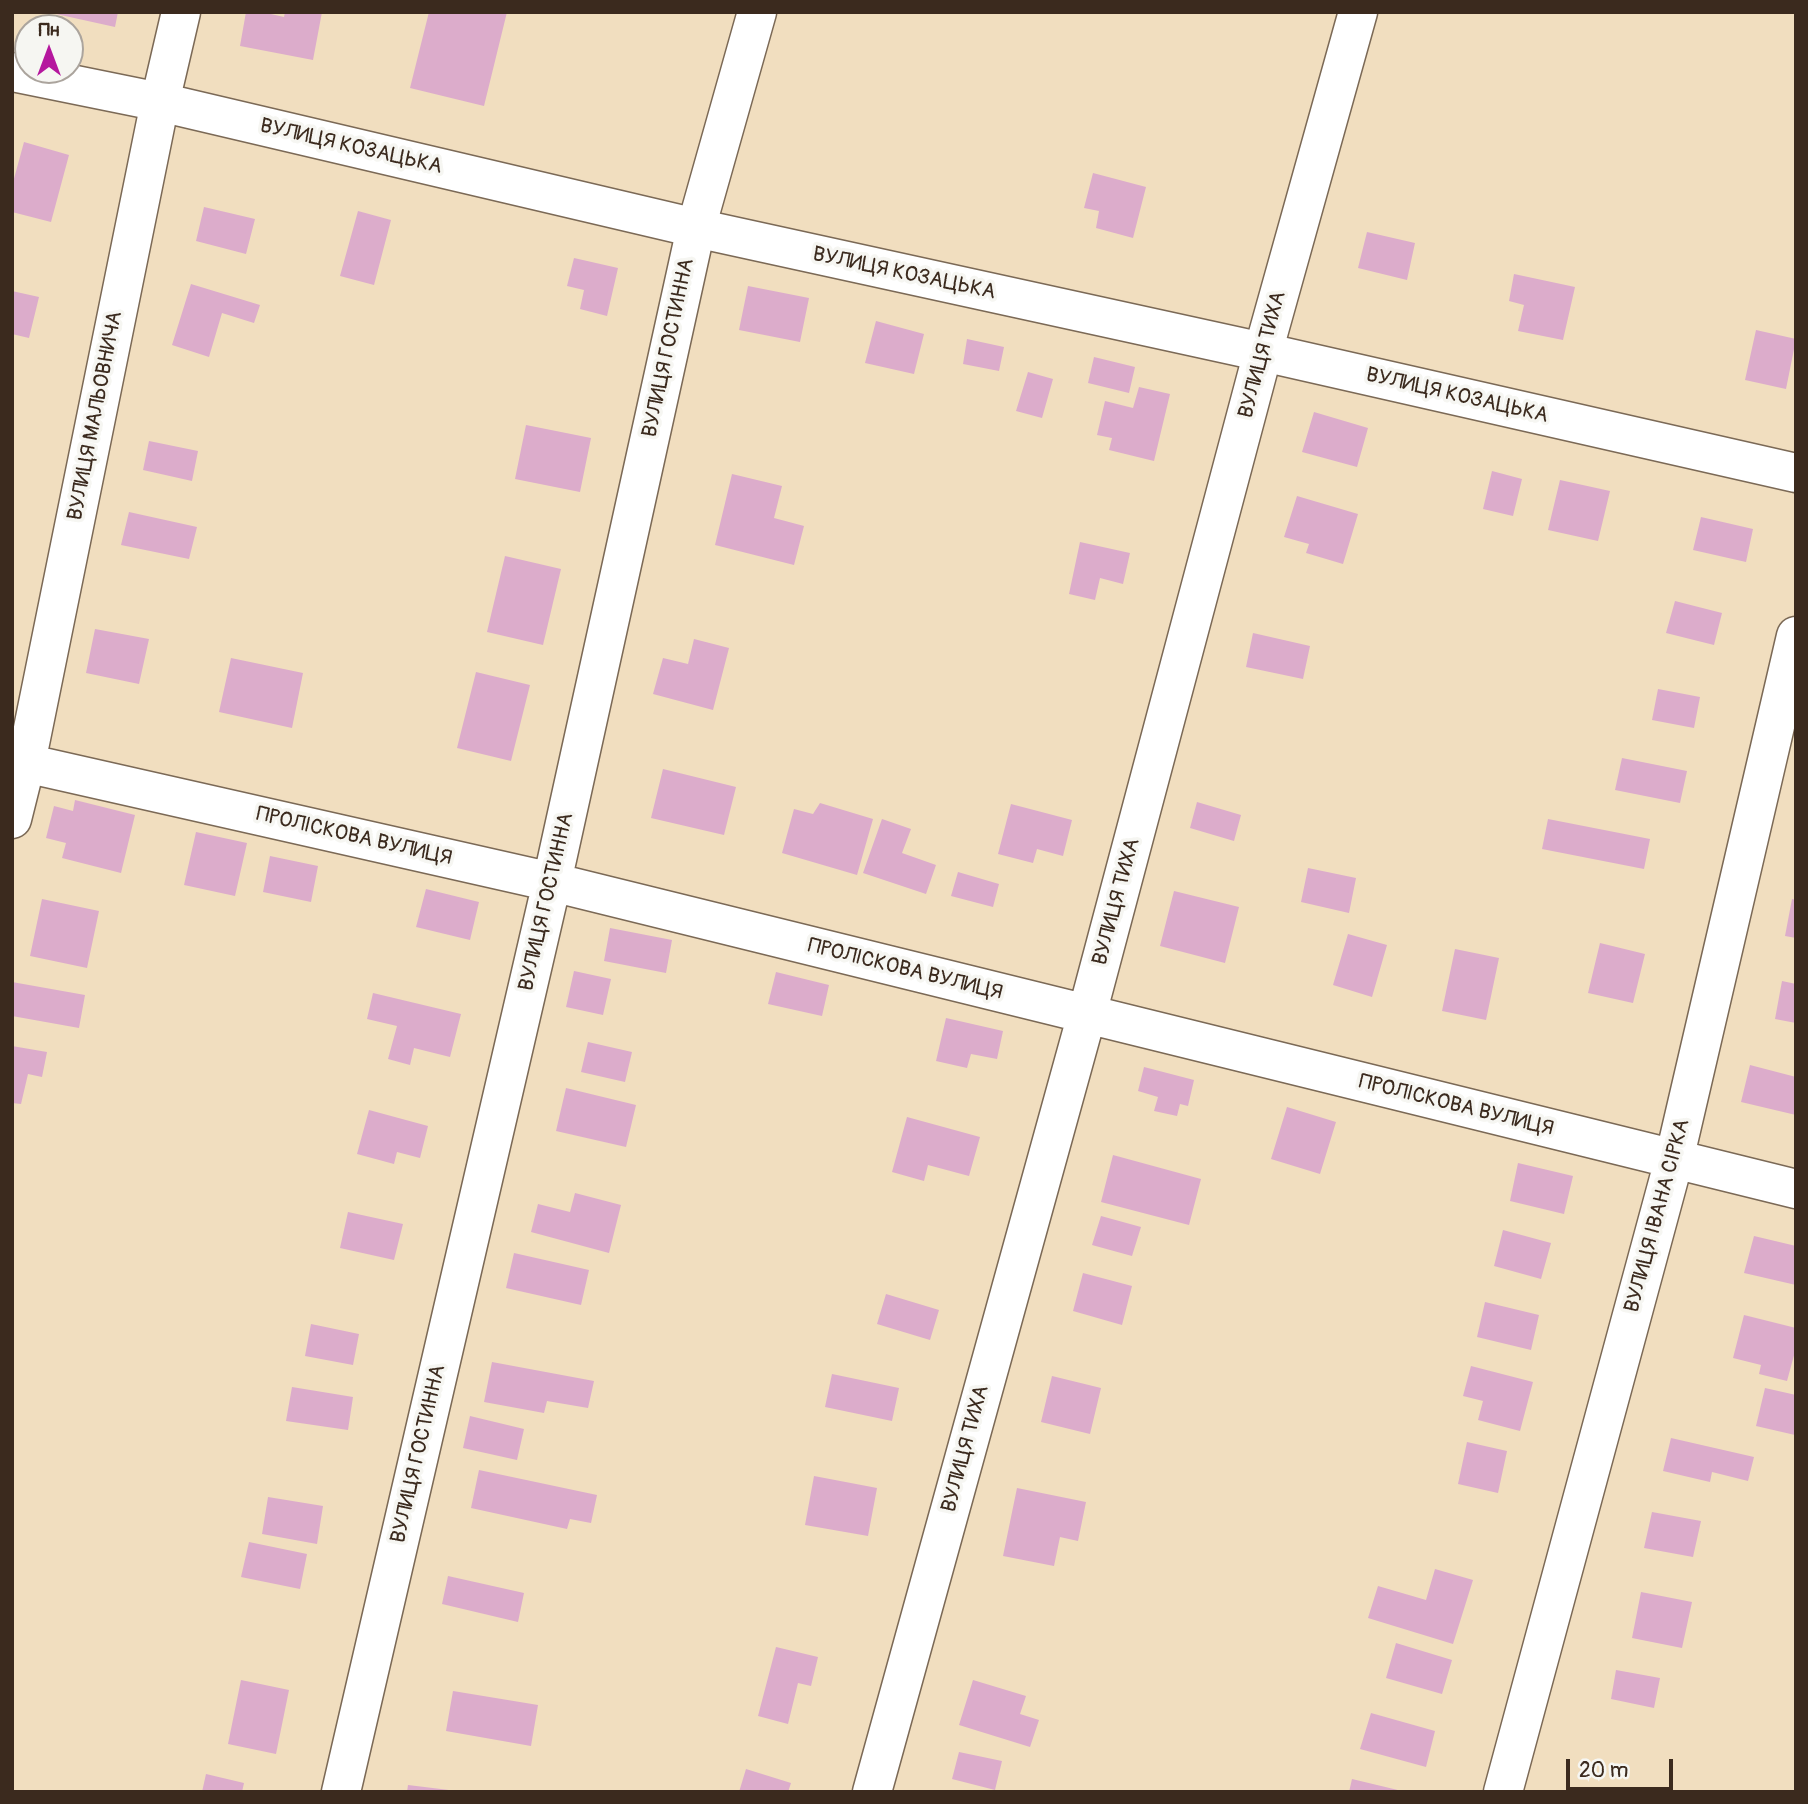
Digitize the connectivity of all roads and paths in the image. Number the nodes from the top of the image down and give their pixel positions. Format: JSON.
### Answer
{"nodes":[{"id":1,"x":181,"y":12,"type":"edge"},
{"id":2,"x":757,"y":12,"type":"edge"},
{"id":3,"x":1358,"y":12,"type":"edge"},
{"id":4,"x":12,"y":72,"type":"edge"},
{"id":5,"x":160,"y":103,"type":"junction"},
{"id":6,"x":695,"y":228,"type":"junction"},
{"id":7,"x":1263,"y":352,"type":"junction"},
{"id":8,"x":1796,"y":473,"type":"edge"},
{"id":9,"x":1796,"y":636,"type":"edge"},
{"id":10,"x":19,"y":761,"type":"edge"},
{"id":11,"x":12,"y":819,"type":"edge"},
{"id":12,"x":552,"y":882,"type":"junction"},
{"id":13,"x":1087,"y":1014,"type":"junction"},
{"id":14,"x":1674,"y":1160,"type":"junction"},
{"id":15,"x":1796,"y":1189,"type":"edge"},
{"id":16,"x":341,"y":1792,"type":"edge"},
{"id":17,"x":872,"y":1792,"type":"edge"},
{"id":18,"x":1503,"y":1792,"type":"edge"}],
"edges":[{"from":1,"to":5,"type":"street","name":"ВУЛИЦЯ МАЛЬОВНИЧА"},
{"from":2,"to":6,"type":"street","name":"ВУЛИЦЯ ГОСТИННА"},
{"from":3,"to":7,"type":"street","name":"ВУЛИЦЯ ТИХА"},
{"from":4,"to":5,"type":"street","name":"ВУЛИЦЯ КОЗАЦЬКА"},
{"from":5,"to":6,"type":"street","name":"ВУЛИЦЯ КОЗАЦЬКА"},
{"from":5,"to":10,"type":"street","name":"ВУЛИЦЯ МАЛЬОВНИЧА"},
{"from":6,"to":7,"type":"street","name":"ВУЛИЦЯ КОЗАЦЬКА"},
{"from":6,"to":12,"type":"street","name":"ВУЛИЦЯ ГОСТИННА"},
{"from":7,"to":8,"type":"street","name":"ВУЛИЦЯ КОЗАЦЬКА"},
{"from":7,"to":13,"type":"street","name":"ВУЛИЦЯ ТИХА"},
{"from":9,"to":14,"type":"street","name":"ВУЛИЦЯ ІВАНА СІРКА"},
{"from":10,"to":11,"type":"street","name":"ВУЛИЦЯ МАЛЬОВНИЧА"},
{"from":10,"to":12,"type":"street","name":"ПРОЛІСКОВА ВУЛИЦЯ"},
{"from":12,"to":13,"type":"street","name":"ПРОЛІСКОВА ВУЛИЦЯ"},
{"from":12,"to":16,"type":"street","name":"ВУЛИЦЯ ГОСТИННА"},
{"from":13,"to":14,"type":"street","name":"ПРОЛІСКОВА ВУЛИЦЯ"},
{"from":13,"to":17,"type":"street","name":"ВУЛИЦЯ ТИХА"},
{"from":14,"to":15,"type":"street","name":"ПРОЛІСКОВА ВУЛИЦЯ"},
{"from":14,"to":18,"type":"street","name":"ВУЛИЦЯ ІВАНА СІРКА"}]}
